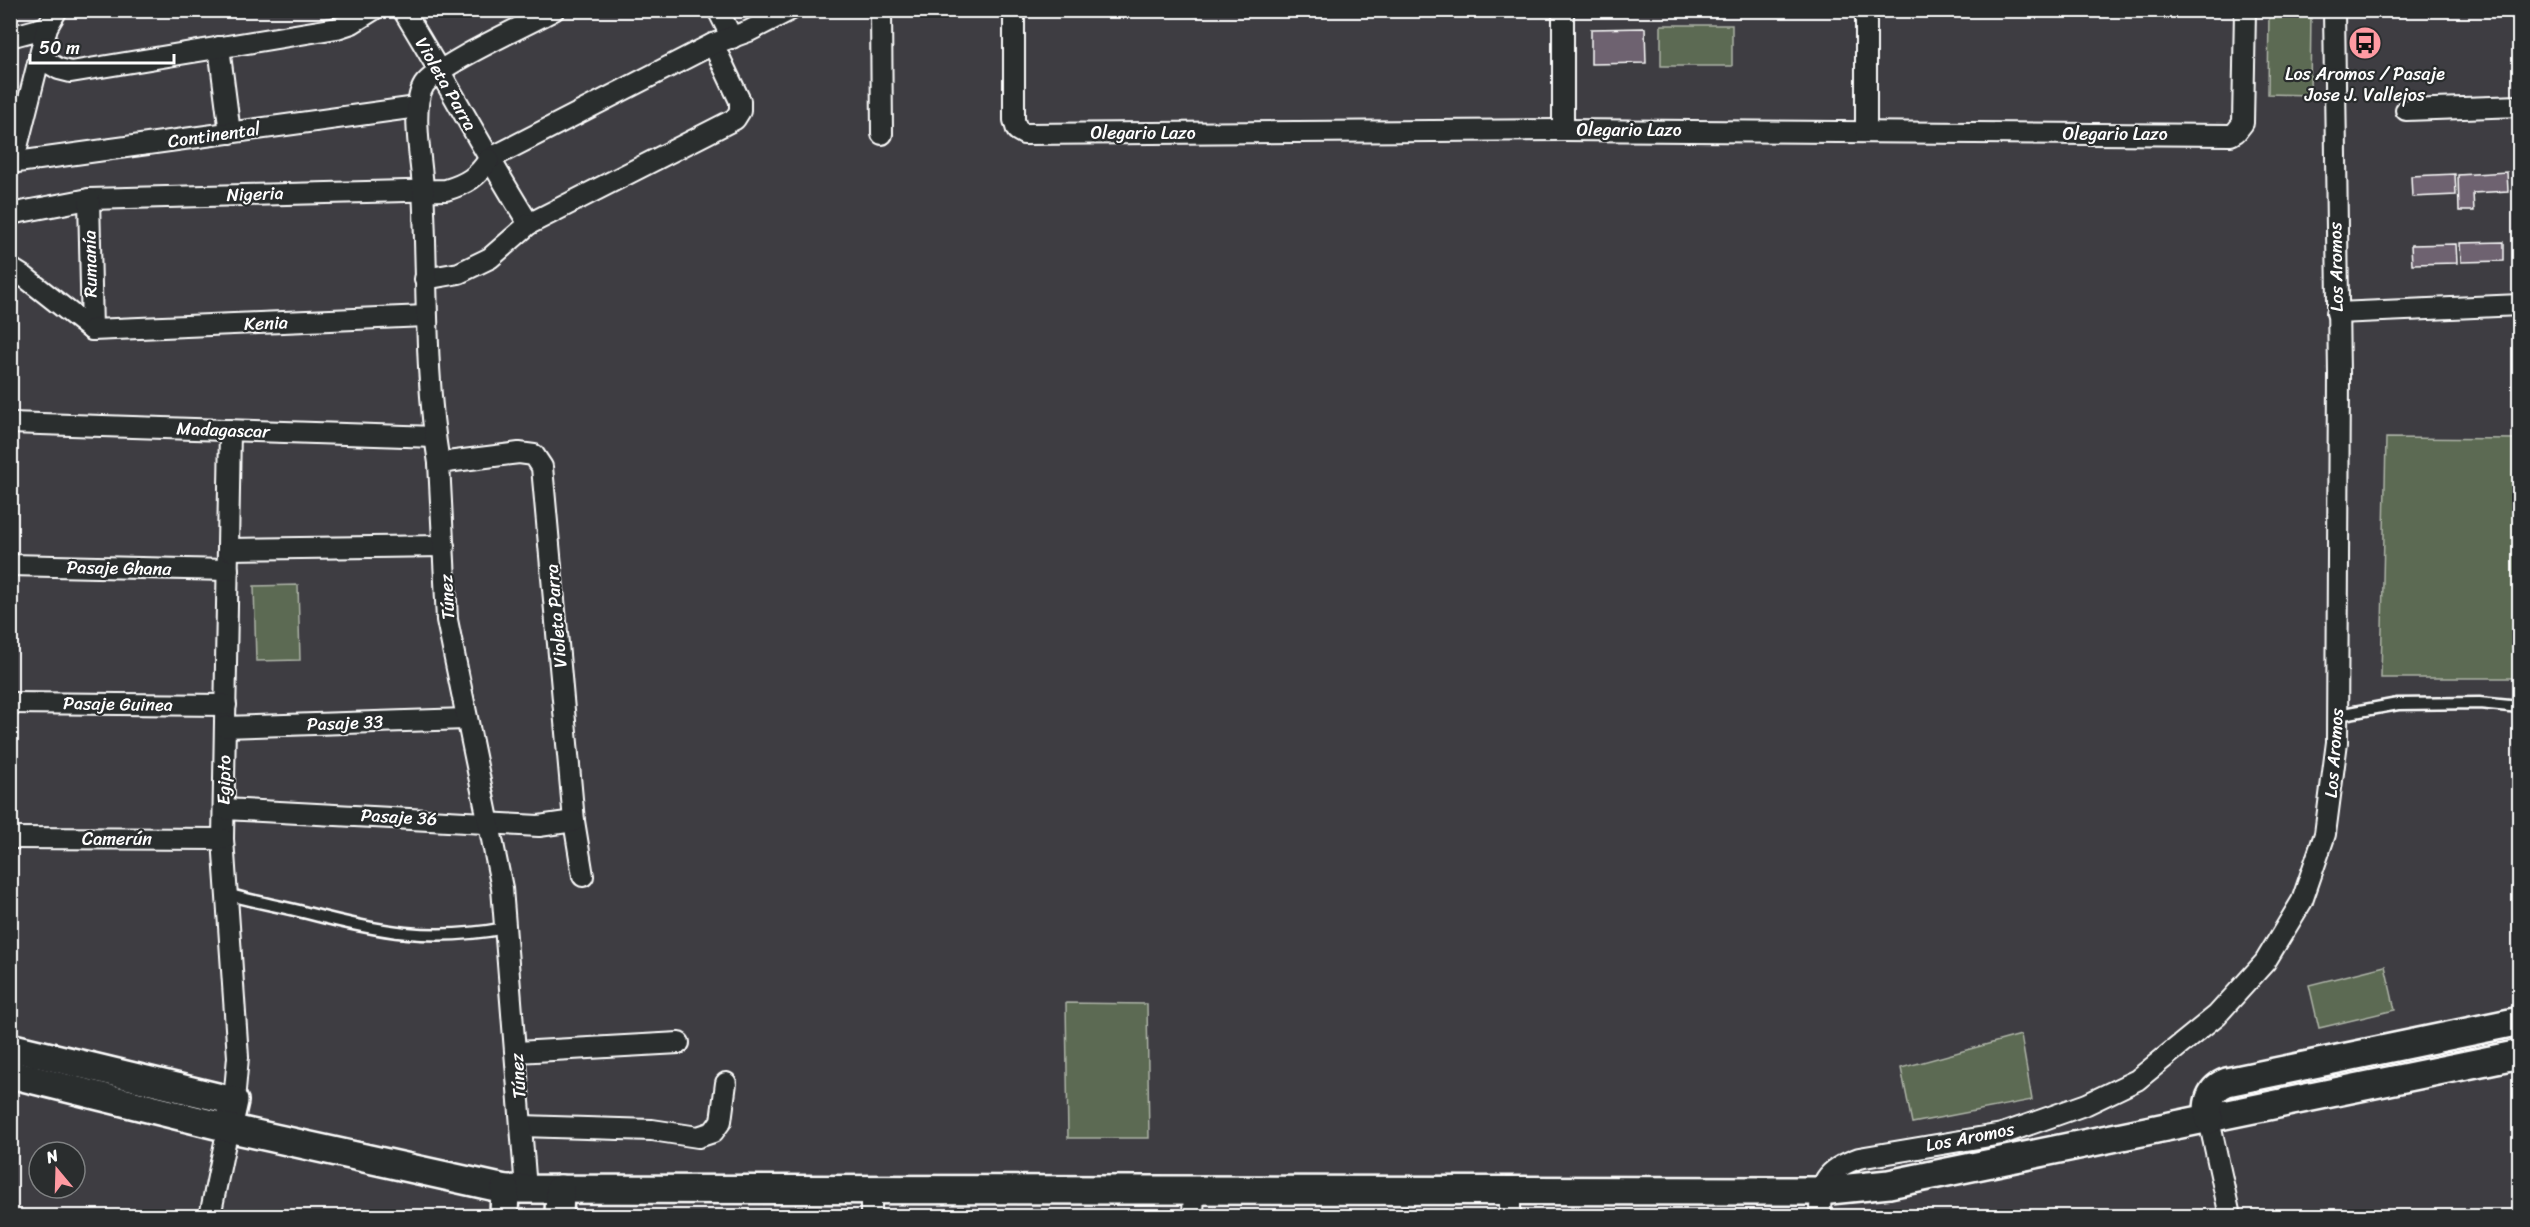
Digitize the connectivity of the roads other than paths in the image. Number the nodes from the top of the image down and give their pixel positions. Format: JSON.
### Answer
{"nodes":[{"id":1,"x":373,"y":10,"type":"edge"},
{"id":2,"x":403,"y":10,"type":"edge"},
{"id":3,"x":554,"y":10,"type":"edge"},
{"id":4,"x":718,"y":10,"type":"edge"},
{"id":5,"x":790,"y":10,"type":"edge"},
{"id":6,"x":881,"y":10,"type":"edge"},
{"id":7,"x":1014,"y":10,"type":"edge"},
{"id":8,"x":1563,"y":10,"type":"edge"},
{"id":9,"x":1866,"y":10,"type":"edge"},
{"id":10,"x":2245,"y":10,"type":"edge"},
{"id":11,"x":2334,"y":10,"type":"edge"},
{"id":12,"x":52,"y":19,"type":"edge"},
{"id":13,"x":10,"y":37,"type":"edge"},
{"id":14,"x":732,"y":38,"type":"junction"},
{"id":15,"x":713,"y":44,"type":"junction"},
{"id":16,"x":219,"y":47,"type":"junction"},
{"id":17,"x":40,"y":58,"type":"junction"},
{"id":18,"x":440,"y":70,"type":"junction"},
{"id":19,"x":417,"y":106,"type":"junction"},
{"id":20,"x":2520,"y":106,"type":"edge"},
{"id":21,"x":2406,"y":110,"type":"dead end"},
{"id":22,"x":1563,"y":130,"type":"junction"},
{"id":23,"x":1866,"y":132,"type":"junction"},
{"id":24,"x":230,"y":133,"type":"junction"},
{"id":25,"x":882,"y":134,"type":"dead end"},
{"id":26,"x":489,"y":159,"type":"junction"},
{"id":27,"x":12,"y":163,"type":"edge"},
{"id":28,"x":423,"y":190,"type":"junction"},
{"id":29,"x":89,"y":199,"type":"junction"},
{"id":30,"x":10,"y":214,"type":"edge"},
{"id":31,"x":529,"y":224,"type":"junction"},
{"id":32,"x":10,"y":268,"type":"edge"},
{"id":33,"x":425,"y":279,"type":"junction"},
{"id":34,"x":2520,"y":305,"type":"edge"},
{"id":35,"x":2337,"y":313,"type":"junction"},
{"id":36,"x":426,"y":316,"type":"junction"},
{"id":37,"x":99,"y":330,"type":"junction"},
{"id":38,"x":10,"y":423,"type":"edge"},
{"id":39,"x":231,"y":430,"type":"junction"},
{"id":40,"x":435,"y":437,"type":"junction"},
{"id":41,"x":439,"y":463,"type":"junction"},
{"id":42,"x":444,"y":546,"type":"junction"},
{"id":43,"x":229,"y":549,"type":"junction"},
{"id":44,"x":10,"y":565,"type":"edge"},
{"id":45,"x":228,"y":570,"type":"junction"},
{"id":46,"x":10,"y":703,"type":"edge"},
{"id":47,"x":226,"y":705,"type":"junction"},
{"id":48,"x":2520,"y":707,"type":"edge"},
{"id":49,"x":2338,"y":714,"type":"junction"},
{"id":50,"x":466,"y":719,"type":"junction"},
{"id":51,"x":225,"y":727,"type":"junction"},
{"id":52,"x":224,"y":809,"type":"junction"},
{"id":53,"x":574,"y":821,"type":"junction"},
{"id":54,"x":487,"y":822,"type":"junction"},
{"id":55,"x":10,"y":838,"type":"edge"},
{"id":56,"x":223,"y":840,"type":"junction"},
{"id":57,"x":583,"y":876,"type":"dead end"},
{"id":58,"x":227,"y":894,"type":"junction"},
{"id":59,"x":506,"y":928,"type":"junction"},
{"id":60,"x":2520,"y":1021,"type":"edge"},
{"id":61,"x":679,"y":1043,"type":"dead end"},
{"id":62,"x":10,"y":1047,"type":"edge"},
{"id":63,"x":517,"y":1052,"type":"junction"},
{"id":64,"x":2520,"y":1054,"type":"edge"},
{"id":65,"x":10,"y":1074,"type":"edge"},
{"id":66,"x":726,"y":1083,"type":"dead end"},
{"id":67,"x":234,"y":1101,"type":"junction"},
{"id":68,"x":2209,"y":1120,"type":"junction"},
{"id":69,"x":522,"y":1126,"type":"junction"},
{"id":70,"x":228,"y":1128,"type":"junction"},
{"id":71,"x":515,"y":1189,"type":"junction"},
{"id":72,"x":560,"y":1189,"type":"junction"},
{"id":73,"x":871,"y":1189,"type":"junction"},
{"id":74,"x":1194,"y":1189,"type":"junction"},
{"id":75,"x":1510,"y":1190,"type":"junction"},
{"id":76,"x":1820,"y":1204,"type":"edge"},
{"id":77,"x":210,"y":1216,"type":"edge"},
{"id":78,"x":504,"y":1216,"type":"edge"},
{"id":79,"x":560,"y":1216,"type":"edge"},
{"id":80,"x":871,"y":1216,"type":"edge"},
{"id":81,"x":1193,"y":1216,"type":"edge"},
{"id":82,"x":1510,"y":1216,"type":"edge"},
{"id":83,"x":2230,"y":1216,"type":"edge"}],
"edges":[{"from":1,"to":16,"type":"street"},
{"from":2,"to":18,"type":"street","name":"Violeta Parra"},
{"from":3,"to":18,"type":"street"},
{"from":4,"to":14,"type":"street"},
{"from":5,"to":14,"type":"street"},
{"from":6,"to":25,"type":"street"},
{"from":7,"to":22,"type":"street","name":"Olegario Lazo"},
{"from":8,"to":22,"type":"street"},
{"from":9,"to":23,"type":"street"},
{"from":10,"to":23,"type":"street","name":"Olegario Lazo"},
{"from":11,"to":35,"type":"street","name":"Los Aromos"},
{"from":12,"to":13,"type":"street"},
{"from":12,"to":17,"type":"street"},
{"from":14,"to":15,"type":"street"},
{"from":15,"to":26,"type":"street"},
{"from":15,"to":31,"type":"street"},
{"from":16,"to":17,"type":"street"},
{"from":16,"to":24,"type":"street"},
{"from":17,"to":27,"type":"street"},
{"from":18,"to":19,"type":"street","name":"Túnez"},
{"from":18,"to":26,"type":"street","name":"Violeta Parra"},
{"from":19,"to":24,"type":"street","name":"Continental"},
{"from":19,"to":28,"type":"street","name":"Túnez"},
{"from":20,"to":21,"type":"street"},
{"from":22,"to":23,"type":"street","name":"Olegario Lazo"},
{"from":24,"to":27,"type":"street","name":"Continental"},
{"from":26,"to":28,"type":"street","name":"Nigeria"},
{"from":26,"to":31,"type":"street","name":"Violeta Parra"},
{"from":28,"to":29,"type":"street","name":"Nigeria"},
{"from":28,"to":33,"type":"street","name":"Túnez"},
{"from":29,"to":30,"type":"street","name":"Nigeria"},
{"from":29,"to":37,"type":"street","name":"Rumanía"},
{"from":31,"to":33,"type":"street"},
{"from":32,"to":37,"type":"street","name":"Rumanía"},
{"from":33,"to":36,"type":"street","name":"Túnez"},
{"from":34,"to":35,"type":"street"},
{"from":35,"to":49,"type":"street","name":"Los Aromos"},
{"from":36,"to":37,"type":"street","name":"Kenia"},
{"from":36,"to":40,"type":"street","name":"Túnez"},
{"from":38,"to":39,"type":"street","name":"Madagascar"},
{"from":39,"to":40,"type":"street","name":"Madagascar"},
{"from":39,"to":43,"type":"street","name":"Egipto"},
{"from":40,"to":41,"type":"street","name":"Túnez"},
{"from":41,"to":42,"type":"street","name":"Túnez"},
{"from":41,"to":53,"type":"street","name":"Violeta Parra"},
{"from":42,"to":43,"type":"street"},
{"from":42,"to":50,"type":"street","name":"Túnez"},
{"from":43,"to":45,"type":"street","name":"Egipto"},
{"from":44,"to":45,"type":"street","name":"Pasaje Ghana"},
{"from":45,"to":47,"type":"street","name":"Egipto"},
{"from":46,"to":47,"type":"street","name":"Pasaje Guinea"},
{"from":47,"to":51,"type":"street","name":"Egipto"},
{"from":48,"to":49,"type":"lane"},
{"from":49,"to":76,"type":"street","name":"Los Aromos"},
{"from":50,"to":51,"type":"street","name":"Pasaje 33"},
{"from":50,"to":54,"type":"street","name":"Túnez"},
{"from":51,"to":52,"type":"street","name":"Egipto"},
{"from":52,"to":54,"type":"street","name":"Pasaje 36"},
{"from":52,"to":56,"type":"street","name":"Egipto"},
{"from":53,"to":54,"type":"street","name":"Pasaje 36"},
{"from":53,"to":57,"type":"street","name":"Violeta Parra"},
{"from":54,"to":59,"type":"street","name":"Túnez"},
{"from":55,"to":56,"type":"street","name":"Camerún"},
{"from":56,"to":58,"type":"street","name":"Egipto"},
{"from":58,"to":59,"type":"lane"},
{"from":58,"to":67,"type":"street","name":"Egipto"},
{"from":59,"to":63,"type":"street","name":"Túnez"},
{"from":60,"to":68,"type":"street"},
{"from":61,"to":63,"type":"street"},
{"from":62,"to":67,"type":"street"},
{"from":63,"to":69,"type":"street","name":"Túnez"},
{"from":64,"to":68,"type":"street"},
{"from":65,"to":70,"type":"street"},
{"from":66,"to":69,"type":"street"},
{"from":67,"to":70,"type":"street","name":"Egipto"},
{"from":68,"to":76,"type":"street"},
{"from":68,"to":83,"type":"street"},
{"from":69,"to":71,"type":"street","name":"Túnez"},
{"from":70,"to":71,"type":"street"},
{"from":70,"to":77,"type":"street"},
{"from":71,"to":72,"type":"street"},
{"from":71,"to":78,"type":"street"},
{"from":72,"to":73,"type":"street"},
{"from":72,"to":79,"type":"street"},
{"from":73,"to":74,"type":"street"},
{"from":73,"to":80,"type":"street"},
{"from":74,"to":75,"type":"street"},
{"from":74,"to":81,"type":"street"},
{"from":75,"to":76,"type":"street"},
{"from":75,"to":82,"type":"street"}]}
